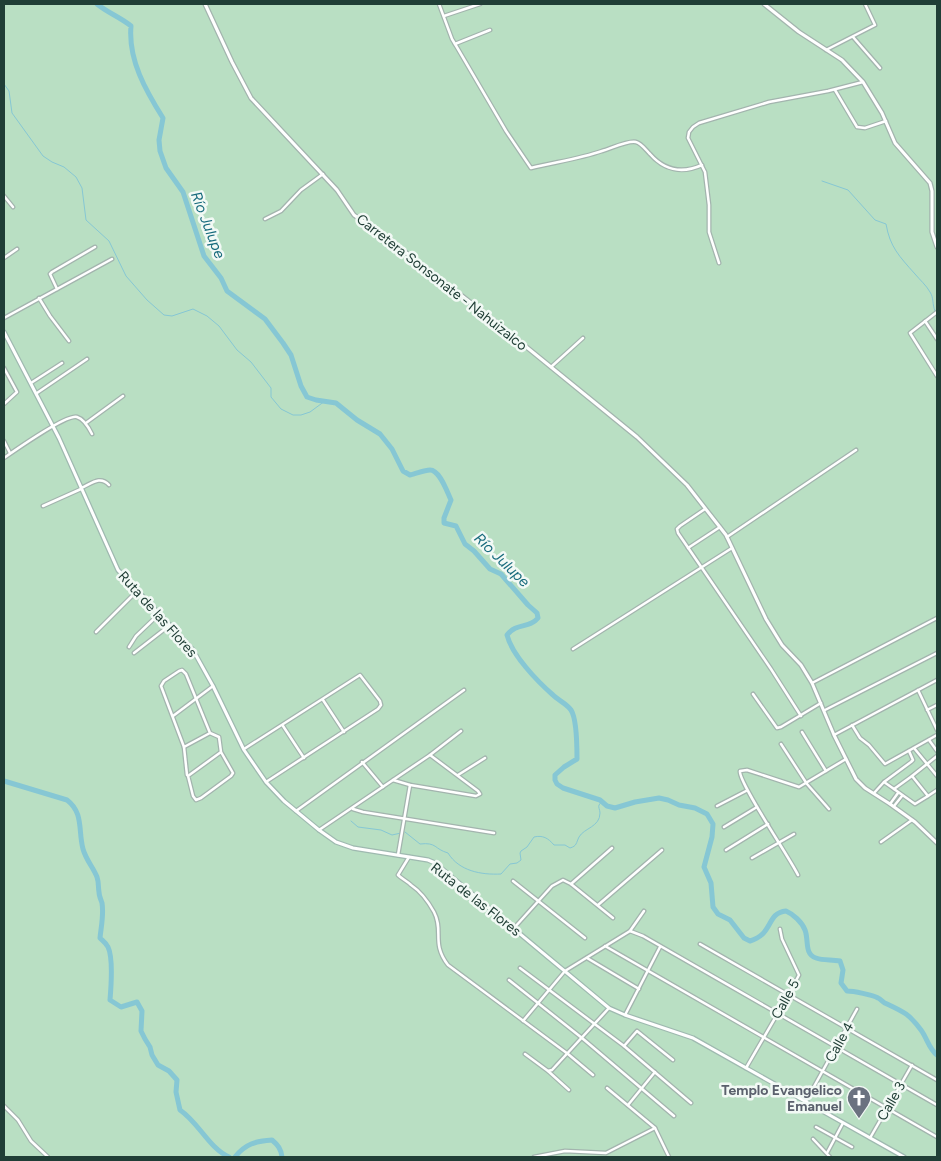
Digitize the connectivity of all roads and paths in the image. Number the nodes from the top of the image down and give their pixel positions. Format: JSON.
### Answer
{"nodes":[{"id":1,"x":205,"y":4,"type":"edge"},
{"id":2,"x":440,"y":4,"type":"edge"},
{"id":3,"x":480,"y":4,"type":"edge"},
{"id":4,"x":764,"y":4,"type":"edge"},
{"id":5,"x":865,"y":4,"type":"edge"},
{"id":6,"x":444,"y":16,"type":"junction"},
{"id":7,"x":490,"y":30,"type":"dead end"},
{"id":8,"x":853,"y":37,"type":"junction"},
{"id":9,"x":455,"y":44,"type":"junction"},
{"id":10,"x":826,"y":50,"type":"junction"},
{"id":11,"x":880,"y":68,"type":"dead end"},
{"id":12,"x":863,"y":82,"type":"junction"},
{"id":13,"x":835,"y":90,"type":"junction"},
{"id":14,"x":886,"y":122,"type":"junction"},
{"id":15,"x":702,"y":165,"type":"junction"},
{"id":16,"x":323,"y":174,"type":"junction"},
{"id":17,"x":4,"y":196,"type":"edge"},
{"id":18,"x":13,"y":206,"type":"dead end"},
{"id":19,"x":264,"y":220,"type":"dead end"},
{"id":20,"x":937,"y":246,"type":"edge"},
{"id":21,"x":95,"y":248,"type":"dead end"},
{"id":22,"x":17,"y":249,"type":"dead end"},
{"id":23,"x":4,"y":258,"type":"edge"},
{"id":24,"x":112,"y":259,"type":"dead end"},
{"id":25,"x":719,"y":263,"type":"dead end"},
{"id":26,"x":56,"y":289,"type":"junction"},
{"id":27,"x":39,"y":298,"type":"junction"},
{"id":28,"x":937,"y":312,"type":"edge"},
{"id":29,"x":4,"y":318,"type":"edge"},
{"id":30,"x":925,"y":321,"type":"junction"},
{"id":31,"x":4,"y":332,"type":"edge"},
{"id":32,"x":583,"y":338,"type":"dead end"},
{"id":33,"x":937,"y":339,"type":"edge"},
{"id":34,"x":69,"y":341,"type":"dead end"},
{"id":35,"x":87,"y":359,"type":"dead end"},
{"id":36,"x":62,"y":363,"type":"dead end"},
{"id":37,"x":551,"y":367,"type":"junction"},
{"id":38,"x":4,"y":368,"type":"edge"},
{"id":39,"x":937,"y":376,"type":"edge"},
{"id":40,"x":31,"y":383,"type":"junction"},
{"id":41,"x":37,"y":393,"type":"junction"},
{"id":42,"x":123,"y":396,"type":"dead end"},
{"id":43,"x":4,"y":404,"type":"edge"},
{"id":44,"x":86,"y":424,"type":"junction"},
{"id":45,"x":54,"y":426,"type":"junction"},
{"id":46,"x":92,"y":434,"type":"dead end"},
{"id":47,"x":4,"y":441,"type":"edge"},
{"id":48,"x":856,"y":450,"type":"dead end"},
{"id":49,"x":10,"y":454,"type":"junction"},
{"id":50,"x":4,"y":458,"type":"edge"},
{"id":51,"x":109,"y":485,"type":"dead end"},
{"id":52,"x":81,"y":489,"type":"junction"},
{"id":53,"x":43,"y":506,"type":"dead end"},
{"id":54,"x":706,"y":508,"type":"junction"},
{"id":55,"x":720,"y":527,"type":"junction"},
{"id":56,"x":727,"y":537,"type":"junction"},
{"id":57,"x":688,"y":548,"type":"junction"},
{"id":58,"x":733,"y":548,"type":"junction"},
{"id":59,"x":701,"y":567,"type":"junction"},
{"id":60,"x":137,"y":591,"type":"junction"},
{"id":61,"x":159,"y":614,"type":"junction"},
{"id":62,"x":937,"y":618,"type":"edge"},
{"id":63,"x":170,"y":625,"type":"junction"},
{"id":64,"x":96,"y":632,"type":"dead end"},
{"id":65,"x":129,"y":647,"type":"dead end"},
{"id":66,"x":572,"y":649,"type":"dead end"},
{"id":67,"x":134,"y":653,"type":"dead end"},
{"id":68,"x":937,"y":653,"type":"edge"},
{"id":69,"x":937,"y":680,"type":"edge"},
{"id":70,"x":812,"y":683,"type":"junction"},
{"id":71,"x":214,"y":686,"type":"junction"},
{"id":72,"x":464,"y":690,"type":"dead end"},
{"id":73,"x":918,"y":690,"type":"junction"},
{"id":74,"x":753,"y":694,"type":"dead end"},
{"id":75,"x":196,"y":699,"type":"junction"},
{"id":76,"x":322,"y":700,"type":"junction"},
{"id":77,"x":821,"y":703,"type":"junction"},
{"id":78,"x":937,"y":705,"type":"edge"},
{"id":79,"x":825,"y":710,"type":"junction"},
{"id":80,"x":927,"y":710,"type":"junction"},
{"id":81,"x":173,"y":716,"type":"junction"},
{"id":82,"x":801,"y":716,"type":"junction"},
{"id":83,"x":852,"y":725,"type":"junction"},
{"id":84,"x":283,"y":726,"type":"junction"},
{"id":85,"x":937,"y":730,"type":"edge"},
{"id":86,"x":461,"y":731,"type":"dead end"},
{"id":87,"x":344,"y":732,"type":"junction"},
{"id":88,"x":802,"y":732,"type":"dead end"},
{"id":89,"x":210,"y":733,"type":"junction"},
{"id":90,"x":834,"y":735,"type":"junction"},
{"id":91,"x":937,"y":736,"type":"edge"},
{"id":92,"x":929,"y":740,"type":"junction"},
{"id":93,"x":781,"y":744,"type":"dead end"},
{"id":94,"x":184,"y":747,"type":"junction"},
{"id":95,"x":914,"y":748,"type":"junction"},
{"id":96,"x":244,"y":750,"type":"junction"},
{"id":97,"x":909,"y":751,"type":"junction"},
{"id":98,"x":937,"y":751,"type":"edge"},
{"id":99,"x":221,"y":752,"type":"junction"},
{"id":100,"x":430,"y":755,"type":"junction"},
{"id":101,"x":937,"y":756,"type":"edge"},
{"id":102,"x":304,"y":758,"type":"junction"},
{"id":103,"x":486,"y":758,"type":"dead end"},
{"id":104,"x":846,"y":759,"type":"junction"},
{"id":105,"x":362,"y":762,"type":"junction"},
{"id":106,"x":927,"y":763,"type":"junction"},
{"id":107,"x":827,"y":771,"type":"junction"},
{"id":108,"x":458,"y":775,"type":"junction"},
{"id":109,"x":188,"y":776,"type":"junction"},
{"id":110,"x":912,"y":776,"type":"junction"},
{"id":111,"x":937,"y":776,"type":"edge"},
{"id":112,"x":393,"y":780,"type":"junction"},
{"id":113,"x":266,"y":782,"type":"junction"},
{"id":114,"x":884,"y":782,"type":"junction"},
{"id":115,"x":807,"y":784,"type":"junction"},
{"id":116,"x":410,"y":785,"type":"junction"},
{"id":117,"x":382,"y":787,"type":"junction"},
{"id":118,"x":894,"y":789,"type":"junction"},
{"id":119,"x":747,"y":790,"type":"junction"},
{"id":120,"x":937,"y":790,"type":"edge"},
{"id":121,"x":874,"y":793,"type":"junction"},
{"id":122,"x":898,"y":793,"type":"junction"},
{"id":123,"x":902,"y":796,"type":"junction"},
{"id":124,"x":928,"y":796,"type":"junction"},
{"id":125,"x":890,"y":804,"type":"junction"},
{"id":126,"x":716,"y":806,"type":"dead end"},
{"id":127,"x":757,"y":806,"type":"junction"},
{"id":128,"x":894,"y":806,"type":"junction"},
{"id":129,"x":352,"y":809,"type":"junction"},
{"id":130,"x":830,"y":809,"type":"dead end"},
{"id":131,"x":296,"y":810,"type":"junction"},
{"id":132,"x":405,"y":818,"type":"junction"},
{"id":133,"x":912,"y":820,"type":"junction"},
{"id":134,"x":768,"y":824,"type":"junction"},
{"id":135,"x":724,"y":827,"type":"dead end"},
{"id":136,"x":319,"y":830,"type":"junction"},
{"id":137,"x":494,"y":833,"type":"dead end"},
{"id":138,"x":794,"y":834,"type":"dead end"},
{"id":139,"x":780,"y":842,"type":"junction"},
{"id":140,"x":881,"y":842,"type":"dead end"},
{"id":141,"x":937,"y":843,"type":"edge"},
{"id":142,"x":612,"y":848,"type":"dead end"},
{"id":143,"x":662,"y":850,"type":"dead end"},
{"id":144,"x":726,"y":850,"type":"dead end"},
{"id":145,"x":398,"y":855,"type":"junction"},
{"id":146,"x":409,"y":857,"type":"junction"},
{"id":147,"x":752,"y":858,"type":"dead end"},
{"id":148,"x":798,"y":875,"type":"dead end"},
{"id":149,"x":513,"y":881,"type":"dead end"},
{"id":150,"x":572,"y":884,"type":"junction"},
{"id":151,"x":539,"y":901,"type":"junction"},
{"id":152,"x":598,"y":906,"type":"junction"},
{"id":153,"x":644,"y":911,"type":"dead end"},
{"id":154,"x":614,"y":918,"type":"dead end"},
{"id":155,"x":514,"y":928,"type":"junction"},
{"id":156,"x":780,"y":929,"type":"dead end"},
{"id":157,"x":630,"y":931,"type":"junction"},
{"id":158,"x":585,"y":938,"type":"dead end"},
{"id":159,"x":700,"y":944,"type":"dead end"},
{"id":160,"x":605,"y":946,"type":"junction"},
{"id":161,"x":660,"y":947,"type":"junction"},
{"id":162,"x":587,"y":958,"type":"junction"},
{"id":163,"x":520,"y":968,"type":"dead end"},
{"id":164,"x":565,"y":971,"type":"junction"},
{"id":165,"x":648,"y":971,"type":"junction"},
{"id":166,"x":509,"y":980,"type":"dead end"},
{"id":167,"x":639,"y":989,"type":"junction"},
{"id":168,"x":549,"y":990,"type":"junction"},
{"id":169,"x":789,"y":994,"type":"junction"},
{"id":170,"x":538,"y":1003,"type":"junction"},
{"id":171,"x":609,"y":1008,"type":"junction"},
{"id":172,"x":857,"y":1009,"type":"dead end"},
{"id":173,"x":778,"y":1014,"type":"junction"},
{"id":174,"x":625,"y":1015,"type":"junction"},
{"id":175,"x":522,"y":1021,"type":"junction"},
{"id":176,"x":595,"y":1023,"type":"junction"},
{"id":177,"x":847,"y":1028,"type":"junction"},
{"id":178,"x":764,"y":1037,"type":"junction"},
{"id":179,"x":582,"y":1038,"type":"junction"},
{"id":180,"x":624,"y":1046,"type":"junction"},
{"id":181,"x":836,"y":1048,"type":"junction"},
{"id":182,"x":525,"y":1054,"type":"dead end"},
{"id":183,"x":568,"y":1054,"type":"junction"},
{"id":184,"x":673,"y":1060,"type":"dead end"},
{"id":185,"x":912,"y":1064,"type":"junction"},
{"id":186,"x":746,"y":1068,"type":"junction"},
{"id":187,"x":548,"y":1071,"type":"junction"},
{"id":188,"x":655,"y":1072,"type":"junction"},
{"id":189,"x":823,"y":1072,"type":"junction"},
{"id":190,"x":593,"y":1074,"type":"dead end"},
{"id":191,"x":937,"y":1080,"type":"edge"},
{"id":192,"x":901,"y":1084,"type":"junction"},
{"id":193,"x":607,"y":1088,"type":"dead end"},
{"id":194,"x":642,"y":1088,"type":"junction"},
{"id":195,"x":569,"y":1090,"type":"dead end"},
{"id":196,"x":806,"y":1101,"type":"junction"},
{"id":197,"x":691,"y":1104,"type":"dead end"},
{"id":198,"x":628,"y":1105,"type":"junction"},
{"id":199,"x":937,"y":1105,"type":"edge"},
{"id":200,"x":4,"y":1106,"type":"edge"},
{"id":201,"x":888,"y":1108,"type":"junction"},
{"id":202,"x":674,"y":1116,"type":"dead end"},
{"id":203,"x":843,"y":1122,"type":"junction"},
{"id":204,"x":816,"y":1127,"type":"dead end"},
{"id":205,"x":655,"y":1128,"type":"junction"},
{"id":206,"x":937,"y":1137,"type":"edge"},
{"id":207,"x":835,"y":1138,"type":"junction"},
{"id":208,"x":870,"y":1138,"type":"junction"},
{"id":209,"x":813,"y":1139,"type":"dead end"},
{"id":210,"x":852,"y":1148,"type":"dead end"},
{"id":211,"x":559,"y":1152,"type":"junction"},
{"id":212,"x":827,"y":1153,"type":"junction"},
{"id":213,"x":48,"y":1157,"type":"edge"},
{"id":214,"x":536,"y":1157,"type":"edge"},
{"id":215,"x":562,"y":1157,"type":"edge"},
{"id":216,"x":669,"y":1157,"type":"edge"},
{"id":217,"x":830,"y":1157,"type":"edge"},
{"id":218,"x":904,"y":1157,"type":"edge"}],
"edges":[{"from":1,"to":16,"type":"street","name":"Carretera Sonsonate - Nahuizalco"},
{"from":2,"to":6,"type":"street"},
{"from":3,"to":6,"type":"street"},
{"from":4,"to":10,"type":"street"},
{"from":5,"to":8,"type":"street"},
{"from":6,"to":9,"type":"street"},
{"from":7,"to":9,"type":"street"},
{"from":8,"to":10,"type":"street"},
{"from":8,"to":11,"type":"street"},
{"from":9,"to":15,"type":"street"},
{"from":10,"to":12,"type":"street"},
{"from":12,"to":13,"type":"street"},
{"from":12,"to":14,"type":"street"},
{"from":13,"to":14,"type":"street"},
{"from":13,"to":15,"type":"street"},
{"from":14,"to":20,"type":"street"},
{"from":15,"to":25,"type":"street"},
{"from":16,"to":19,"type":"street"},
{"from":16,"to":37,"type":"street","name":"Carretera Sonsonate - Nahuizalco"},
{"from":17,"to":18,"type":"street"},
{"from":21,"to":26,"type":"street"},
{"from":22,"to":23,"type":"street"},
{"from":24,"to":26,"type":"street"},
{"from":26,"to":27,"type":"street"},
{"from":27,"to":29,"type":"street"},
{"from":27,"to":34,"type":"street"},
{"from":28,"to":30,"type":"street"},
{"from":30,"to":33,"type":"street"},
{"from":30,"to":39,"type":"street"},
{"from":31,"to":40,"type":"street","name":"Ruta de las Flores"},
{"from":32,"to":37,"type":"street"},
{"from":35,"to":41,"type":"street"},
{"from":36,"to":40,"type":"street"},
{"from":37,"to":54,"type":"street","name":"Carretera Sonsonate - Nahuizalco"},
{"from":38,"to":43,"type":"street"},
{"from":40,"to":41,"type":"street","name":"Ruta de las Flores"},
{"from":41,"to":45,"type":"street","name":"Ruta de las Flores"},
{"from":42,"to":44,"type":"street"},
{"from":44,"to":45,"type":"street"},
{"from":44,"to":46,"type":"street"},
{"from":45,"to":49,"type":"street"},
{"from":45,"to":52,"type":"street","name":"Ruta de las Flores"},
{"from":47,"to":49,"type":"street"},
{"from":48,"to":56,"type":"street"},
{"from":49,"to":50,"type":"street"},
{"from":51,"to":52,"type":"street"},
{"from":52,"to":53,"type":"street"},
{"from":52,"to":60,"type":"street","name":"Ruta de las Flores"},
{"from":54,"to":55,"type":"street","name":"Carretera Sonsonate - Nahuizalco"},
{"from":54,"to":57,"type":"street"},
{"from":55,"to":56,"type":"street","name":"Carretera Sonsonate - Nahuizalco"},
{"from":55,"to":57,"type":"street"},
{"from":56,"to":58,"type":"street","name":"Carretera Sonsonate - Nahuizalco"},
{"from":57,"to":59,"type":"street"},
{"from":58,"to":59,"type":"street"},
{"from":58,"to":70,"type":"street","name":"Carretera Sonsonate - Nahuizalco"},
{"from":59,"to":66,"type":"street"},
{"from":59,"to":82,"type":"street"},
{"from":60,"to":61,"type":"street","name":"Ruta de las Flores"},
{"from":60,"to":64,"type":"street"},
{"from":61,"to":63,"type":"street","name":"Ruta de las Flores"},
{"from":61,"to":65,"type":"street"},
{"from":62,"to":70,"type":"street"},
{"from":63,"to":67,"type":"street"},
{"from":63,"to":71,"type":"street","name":"Ruta de las Flores"},
{"from":68,"to":79,"type":"street"},
{"from":69,"to":73,"type":"street"},
{"from":70,"to":77,"type":"street","name":"Carretera Sonsonate - Nahuizalco"},
{"from":71,"to":75,"type":"street"},
{"from":71,"to":96,"type":"street","name":"Ruta de las Flores"},
{"from":72,"to":105,"type":"street"},
{"from":73,"to":80,"type":"street"},
{"from":73,"to":83,"type":"street"},
{"from":74,"to":82,"type":"street"},
{"from":75,"to":81,"type":"street"},
{"from":75,"to":81,"type":"street"},
{"from":75,"to":89,"type":"street"},
{"from":76,"to":84,"type":"street"},
{"from":76,"to":87,"type":"street"},
{"from":76,"to":87,"type":"street"},
{"from":77,"to":79,"type":"street","name":"Carretera Sonsonate - Nahuizalco"},
{"from":77,"to":82,"type":"street"},
{"from":78,"to":80,"type":"street"},
{"from":79,"to":90,"type":"street","name":"Carretera Sonsonate - Nahuizalco"},
{"from":80,"to":85,"type":"street"},
{"from":81,"to":94,"type":"street"},
{"from":83,"to":90,"type":"street"},
{"from":83,"to":97,"type":"street"},
{"from":84,"to":96,"type":"street"},
{"from":84,"to":102,"type":"street"},
{"from":86,"to":100,"type":"street"},
{"from":87,"to":102,"type":"street"},
{"from":88,"to":107,"type":"street"},
{"from":89,"to":94,"type":"street"},
{"from":89,"to":99,"type":"street"},
{"from":90,"to":104,"type":"street","name":"Carretera Sonsonate - Nahuizalco"},
{"from":91,"to":92,"type":"street"},
{"from":92,"to":95,"type":"street"},
{"from":92,"to":98,"type":"street"},
{"from":93,"to":115,"type":"street"},
{"from":94,"to":109,"type":"street"},
{"from":95,"to":97,"type":"street"},
{"from":95,"to":106,"type":"street"},
{"from":96,"to":113,"type":"street","name":"Ruta de las Flores"},
{"from":97,"to":114,"type":"street"},
{"from":99,"to":109,"type":"street"},
{"from":99,"to":109,"type":"street"},
{"from":100,"to":108,"type":"street"},
{"from":100,"to":112,"type":"street"},
{"from":101,"to":106,"type":"street"},
{"from":102,"to":113,"type":"street"},
{"from":103,"to":108,"type":"street"},
{"from":104,"to":107,"type":"street"},
{"from":104,"to":121,"type":"street","name":"Carretera Sonsonate - Nahuizalco"},
{"from":105,"to":117,"type":"street"},
{"from":105,"to":131,"type":"street"},
{"from":106,"to":110,"type":"street"},
{"from":106,"to":111,"type":"street"},
{"from":107,"to":115,"type":"street"},
{"from":108,"to":116,"type":"street"},
{"from":110,"to":118,"type":"street"},
{"from":110,"to":124,"type":"street"},
{"from":112,"to":116,"type":"street"},
{"from":112,"to":117,"type":"street"},
{"from":113,"to":131,"type":"street","name":"Ruta de las Flores"},
{"from":114,"to":118,"type":"street"},
{"from":114,"to":121,"type":"street"},
{"from":115,"to":119,"type":"street"},
{"from":115,"to":130,"type":"street"},
{"from":116,"to":132,"type":"street"},
{"from":117,"to":129,"type":"street"},
{"from":118,"to":122,"type":"street"},
{"from":119,"to":126,"type":"street"},
{"from":119,"to":127,"type":"street"},
{"from":120,"to":124,"type":"street"},
{"from":121,"to":125,"type":"street","name":"Carretera Sonsonate - Nahuizalco"},
{"from":122,"to":123,"type":"street"},
{"from":122,"to":125,"type":"street"},
{"from":123,"to":124,"type":"street"},
{"from":123,"to":128,"type":"street"},
{"from":125,"to":128,"type":"street","name":"Carretera Sonsonate - Nahuizalco"},
{"from":127,"to":134,"type":"street"},
{"from":127,"to":135,"type":"street"},
{"from":128,"to":133,"type":"street","name":"Carretera Sonsonate - Nahuizalco"},
{"from":129,"to":132,"type":"street"},
{"from":129,"to":136,"type":"street"},
{"from":131,"to":136,"type":"street","name":"Ruta de las Flores"},
{"from":132,"to":137,"type":"street"},
{"from":132,"to":145,"type":"street"},
{"from":133,"to":140,"type":"street"},
{"from":133,"to":141,"type":"street","name":"Carretera Sonsonate - Nahuizalco"},
{"from":134,"to":139,"type":"street"},
{"from":134,"to":144,"type":"street"},
{"from":136,"to":145,"type":"street","name":"Ruta de las Flores"},
{"from":138,"to":139,"type":"street"},
{"from":139,"to":147,"type":"street"},
{"from":139,"to":148,"type":"street"},
{"from":142,"to":150,"type":"street"},
{"from":143,"to":152,"type":"street"},
{"from":145,"to":146,"type":"street","name":"Ruta de las Flores"},
{"from":146,"to":155,"type":"street","name":"Ruta de las Flores"},
{"from":146,"to":175,"type":"street"},
{"from":149,"to":151,"type":"street"},
{"from":150,"to":151,"type":"street"},
{"from":150,"to":152,"type":"street"},
{"from":151,"to":155,"type":"street"},
{"from":151,"to":158,"type":"street"},
{"from":152,"to":154,"type":"street"},
{"from":153,"to":157,"type":"street"},
{"from":155,"to":164,"type":"street","name":"Ruta de las Flores"},
{"from":156,"to":169,"type":"street","name":"Calle 5"},
{"from":157,"to":160,"type":"street"},
{"from":157,"to":161,"type":"street"},
{"from":159,"to":169,"type":"street"},
{"from":160,"to":162,"type":"street"},
{"from":160,"to":165,"type":"street"},
{"from":161,"to":165,"type":"street"},
{"from":161,"to":173,"type":"street"},
{"from":162,"to":164,"type":"street"},
{"from":162,"to":167,"type":"street"},
{"from":163,"to":168,"type":"street"},
{"from":164,"to":168,"type":"street"},
{"from":164,"to":171,"type":"street","name":"Ruta de las Flores"},
{"from":165,"to":167,"type":"street"},
{"from":165,"to":178,"type":"street"},
{"from":166,"to":170,"type":"street"},
{"from":167,"to":174,"type":"street"},
{"from":168,"to":170,"type":"street"},
{"from":168,"to":176,"type":"street"},
{"from":169,"to":173,"type":"street","name":"Calle 5"},
{"from":169,"to":177,"type":"street"},
{"from":170,"to":175,"type":"street"},
{"from":170,"to":179,"type":"street"},
{"from":171,"to":174,"type":"street","name":"Ruta de las Flores"},
{"from":171,"to":176,"type":"street"},
{"from":172,"to":177,"type":"street","name":"Calle 4"},
{"from":173,"to":178,"type":"street","name":"Calle 5"},
{"from":173,"to":181,"type":"street"},
{"from":174,"to":186,"type":"street","name":"Ruta de las Flores"},
{"from":175,"to":183,"type":"street"},
{"from":176,"to":179,"type":"street"},
{"from":176,"to":180,"type":"street"},
{"from":177,"to":181,"type":"street","name":"Calle 4"},
{"from":177,"to":185,"type":"street"},
{"from":178,"to":186,"type":"street","name":"Calle 5"},
{"from":178,"to":189,"type":"street"},
{"from":179,"to":183,"type":"street"},
{"from":179,"to":194,"type":"street"},
{"from":180,"to":184,"type":"street"},
{"from":180,"to":188,"type":"street"},
{"from":181,"to":189,"type":"street","name":"Calle 4"},
{"from":181,"to":192,"type":"street"},
{"from":182,"to":187,"type":"street"},
{"from":183,"to":187,"type":"street"},
{"from":183,"to":190,"type":"street"},
{"from":185,"to":191,"type":"street"},
{"from":185,"to":192,"type":"street","name":"Calle 3"},
{"from":186,"to":196,"type":"street","name":"Ruta de las Flores"},
{"from":187,"to":195,"type":"street"},
{"from":188,"to":194,"type":"street"},
{"from":188,"to":197,"type":"street"},
{"from":189,"to":196,"type":"street","name":"Calle 4"},
{"from":189,"to":201,"type":"street"},
{"from":192,"to":199,"type":"street"},
{"from":192,"to":201,"type":"street","name":"Calle 3"},
{"from":193,"to":198,"type":"street"},
{"from":194,"to":198,"type":"street"},
{"from":194,"to":202,"type":"street"},
{"from":196,"to":203,"type":"street","name":"Ruta de las Flores"},
{"from":198,"to":205,"type":"street"},
{"from":200,"to":213,"type":"street"},
{"from":201,"to":206,"type":"street"},
{"from":201,"to":208,"type":"street","name":"Calle 3"},
{"from":203,"to":207,"type":"street"},
{"from":203,"to":208,"type":"street","name":"Ruta de las Flores"},
{"from":204,"to":207,"type":"street"},
{"from":205,"to":211,"type":"street"},
{"from":205,"to":216,"type":"street"},
{"from":207,"to":210,"type":"street"},
{"from":207,"to":212,"type":"street"},
{"from":208,"to":218,"type":"street","name":"Ruta de las Flores"},
{"from":209,"to":212,"type":"street"},
{"from":211,"to":214,"type":"street"},
{"from":211,"to":215,"type":"street"},
{"from":212,"to":217,"type":"street"}]}
